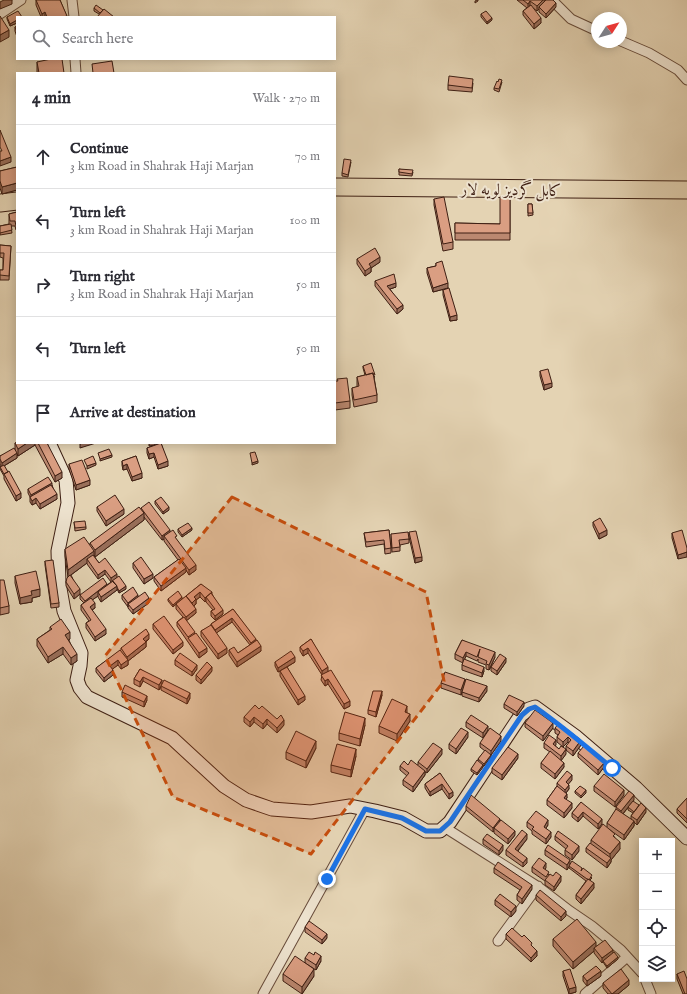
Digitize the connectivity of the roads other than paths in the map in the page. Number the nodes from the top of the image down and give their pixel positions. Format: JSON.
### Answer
{"nodes":[{"id":1,"x":21,"y":0,"type":"edge"},
{"id":2,"x":72,"y":0,"type":"edge"},
{"id":3,"x":552,"y":0,"type":"edge"},
{"id":4,"x":0,"y":14,"type":"edge"},
{"id":5,"x":74,"y":16,"type":"edge"},
{"id":6,"x":591,"y":28,"type":"edge"},
{"id":7,"x":627,"y":44,"type":"edge"},
{"id":8,"x":75,"y":60,"type":"edge"},
{"id":9,"x":76,"y":72,"type":"edge"},
{"id":10,"x":687,"y":80,"type":"edge"},
{"id":11,"x":336,"y":187,"type":"edge"},
{"id":12,"x":687,"y":190,"type":"edge"},
{"id":13,"x":16,"y":201,"type":"edge"},
{"id":14,"x":0,"y":203,"type":"edge"},
{"id":15,"x":49,"y":444,"type":"edge"},
{"id":16,"x":365,"y":809,"type":"junction"},
{"id":17,"x":444,"y":827,"type":"junction"},
{"id":18,"x":687,"y":838,"type":"edge"},
{"id":19,"x":538,"y":886,"type":"junction"},
{"id":20,"x":498,"y":941,"type":"dead end"},
{"id":21,"x":627,"y":957,"type":"junction"},
{"id":22,"x":639,"y":970,"type":"edge"},
{"id":23,"x":646,"y":982,"type":"edge"},
{"id":24,"x":263,"y":994,"type":"edge"},
{"id":25,"x":585,"y":994,"type":"edge"},
{"id":26,"x":652,"y":994,"type":"edge"}],
"edges":[{"from":1,"to":4,"type":"street"},
{"from":2,"to":5,"type":"street"},
{"from":3,"to":6,"type":"street"},
{"from":7,"to":10,"type":"street"},
{"from":8,"to":9,"type":"street"},
{"from":11,"to":12,"type":"highway","name":"کابل گردیز لویه لار"},
{"from":13,"to":14,"type":"highway"},
{"from":15,"to":16,"type":"street"},
{"from":16,"to":17,"type":"street"},
{"from":16,"to":24,"type":"street"},
{"from":17,"to":18,"type":"street"},
{"from":17,"to":19,"type":"street"},
{"from":19,"to":20,"type":"street"},
{"from":19,"to":21,"type":"street"},
{"from":21,"to":22,"type":"street"},
{"from":21,"to":25,"type":"street"},
{"from":23,"to":26,"type":"street"}]}
